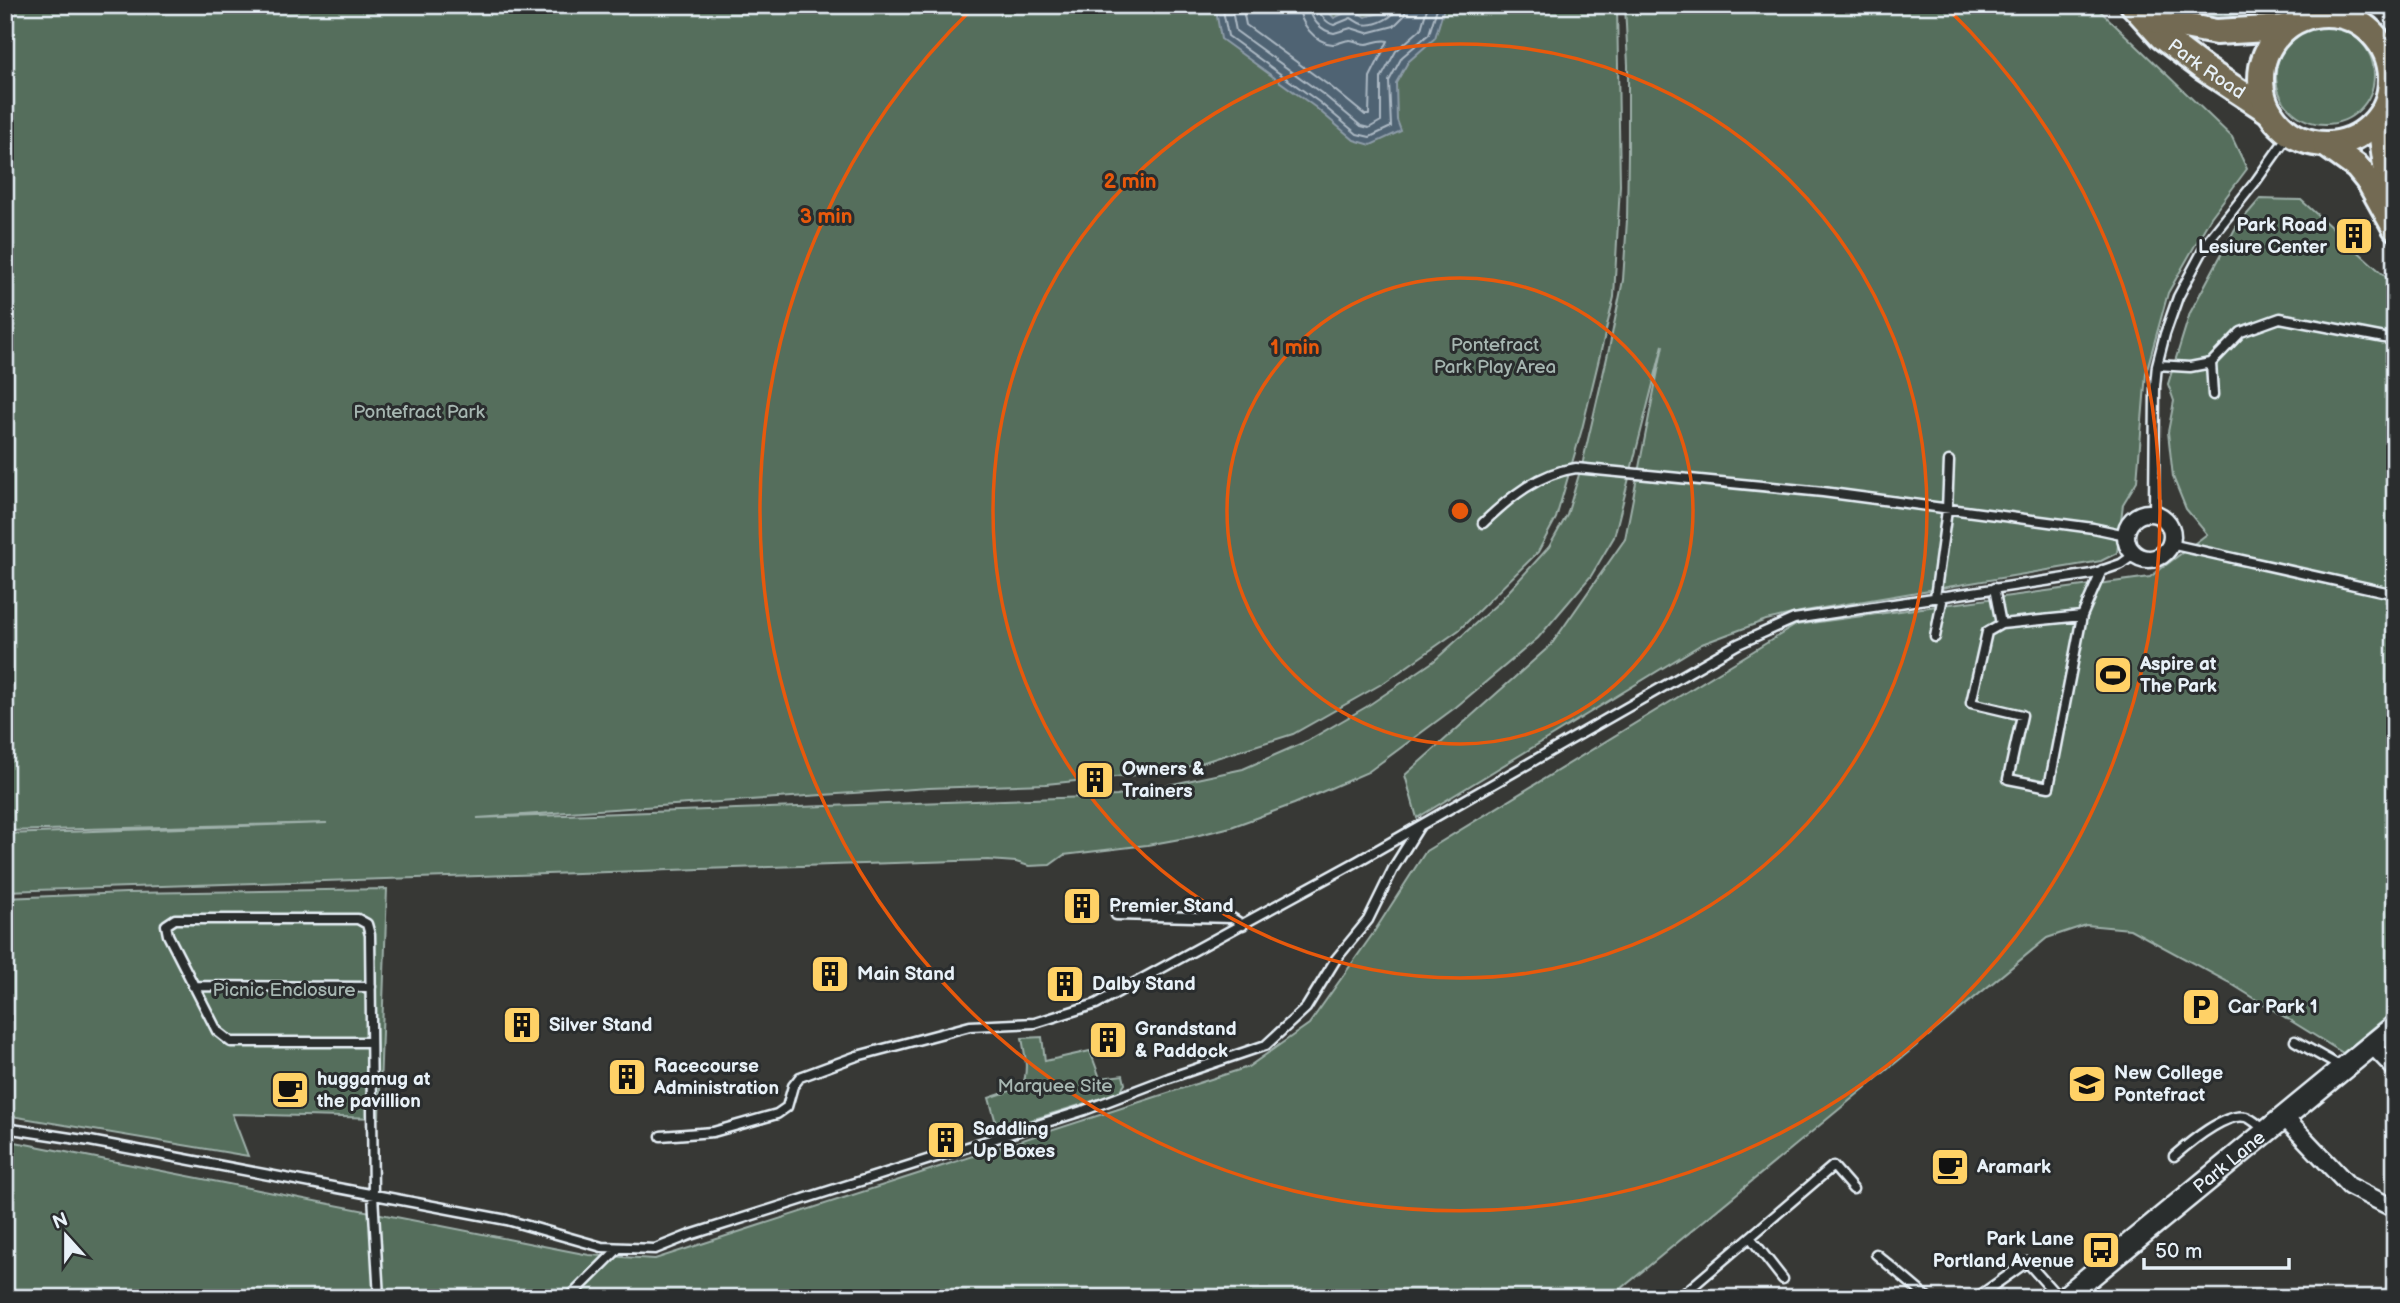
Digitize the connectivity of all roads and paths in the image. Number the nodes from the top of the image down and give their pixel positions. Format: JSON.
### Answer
{"nodes":[{"id":1,"x":2140,"y":12,"type":"edge"},
{"id":2,"x":2358,"y":14,"type":"edge"},
{"id":3,"x":2298,"y":18,"type":"edge"},
{"id":4,"x":2387,"y":43,"type":"edge"},
{"id":5,"x":2389,"y":95,"type":"edge"},
{"id":6,"x":2270,"y":112,"type":"junction"},
{"id":7,"x":2290,"y":133,"type":"junction"},
{"id":8,"x":2325,"y":144,"type":"junction"},
{"id":9,"x":2395,"y":220,"type":"edge"},
{"id":10,"x":2395,"y":228,"type":"edge"},
{"id":11,"x":2395,"y":340,"type":"edge"},
{"id":12,"x":2211,"y":363,"type":"junction"},
{"id":13,"x":2157,"y":365,"type":"junction"},
{"id":14,"x":2213,"y":395,"type":"dead end"},
{"id":15,"x":1949,"y":461,"type":"dead end"},
{"id":16,"x":1947,"y":510,"type":"junction"},
{"id":17,"x":2154,"y":513,"type":"junction"},
{"id":18,"x":1483,"y":523,"type":"dead end"},
{"id":19,"x":2126,"y":535,"type":"junction"},
{"id":20,"x":2170,"y":544,"type":"junction"},
{"id":21,"x":2134,"y":554,"type":"junction"},
{"id":22,"x":2102,"y":570,"type":"junction"},
{"id":23,"x":1994,"y":588,"type":"junction"},
{"id":24,"x":2395,"y":594,"type":"edge"},
{"id":25,"x":1939,"y":596,"type":"junction"},
{"id":26,"x":2082,"y":616,"type":"junction"},
{"id":27,"x":2001,"y":624,"type":"junction"},
{"id":28,"x":1935,"y":637,"type":"dead end"},
{"id":29,"x":1421,"y":825,"type":"junction"},
{"id":30,"x":1116,"y":915,"type":"dead end"},
{"id":31,"x":1243,"y":925,"type":"junction"},
{"id":32,"x":193,"y":986,"type":"junction"},
{"id":33,"x":371,"y":987,"type":"junction"},
{"id":34,"x":2395,"y":1026,"type":"edge"},
{"id":35,"x":2295,"y":1041,"type":"dead end"},
{"id":36,"x":371,"y":1042,"type":"junction"},
{"id":37,"x":2372,"y":1045,"type":"junction"},
{"id":38,"x":2344,"y":1069,"type":"junction"},
{"id":39,"x":2395,"y":1069,"type":"edge"},
{"id":40,"x":2284,"y":1117,"type":"junction"},
{"id":41,"x":5,"y":1128,"type":"edge"},
{"id":42,"x":2267,"y":1132,"type":"junction"},
{"id":43,"x":661,"y":1136,"type":"dead end"},
{"id":44,"x":2174,"y":1156,"type":"dead end"},
{"id":45,"x":1853,"y":1189,"type":"dead end"},
{"id":46,"x":373,"y":1195,"type":"junction"},
{"id":47,"x":2395,"y":1209,"type":"edge"},
{"id":48,"x":1750,"y":1237,"type":"junction"},
{"id":49,"x":619,"y":1248,"type":"junction"},
{"id":50,"x":1876,"y":1254,"type":"dead end"},
{"id":51,"x":1783,"y":1279,"type":"dead end"},
{"id":52,"x":379,"y":1298,"type":"edge"},
{"id":53,"x":569,"y":1298,"type":"edge"},
{"id":54,"x":1679,"y":1298,"type":"edge"},
{"id":55,"x":1928,"y":1298,"type":"edge"},
{"id":56,"x":1976,"y":1298,"type":"edge"},
{"id":57,"x":2061,"y":1298,"type":"edge"}],
"edges":[{"from":1,"to":3,"type":"main road","name":"Park Road"},
{"from":1,"to":6,"type":"main road","name":"Park Road"},
{"from":2,"to":3,"type":"main road","name":"Park Road"},
{"from":2,"to":4,"type":"main road","name":"Park Road"},
{"from":3,"to":6,"type":"main road","name":"Park Road"},
{"from":4,"to":5,"type":"main road","name":"Park Road"},
{"from":5,"to":8,"type":"main road"},
{"from":5,"to":9,"type":"main road","name":"Park Road"},
{"from":6,"to":7,"type":"main road","name":"Park Road"},
{"from":7,"to":8,"type":"main road","name":"Park Road"},
{"from":7,"to":13,"type":"lane"},
{"from":8,"to":10,"type":"main road","name":"Park Road"},
{"from":11,"to":12,"type":"lane"},
{"from":12,"to":13,"type":"lane"},
{"from":12,"to":14,"type":"lane"},
{"from":13,"to":17,"type":"lane"},
{"from":15,"to":16,"type":"lane"},
{"from":16,"to":18,"type":"lane"},
{"from":16,"to":19,"type":"lane"},
{"from":16,"to":25,"type":"lane"},
{"from":17,"to":19,"type":"street"},
{"from":17,"to":20,"type":"street"},
{"from":19,"to":21,"type":"street"},
{"from":20,"to":21,"type":"street"},
{"from":20,"to":24,"type":"lane"},
{"from":21,"to":22,"type":"lane"},
{"from":22,"to":23,"type":"lane"},
{"from":22,"to":26,"type":"lane"},
{"from":23,"to":25,"type":"lane"},
{"from":23,"to":27,"type":"lane"},
{"from":25,"to":28,"type":"lane"},
{"from":25,"to":29,"type":"lane"},
{"from":26,"to":27,"type":"lane"},
{"from":26,"to":27,"type":"lane"},
{"from":29,"to":31,"type":"lane"},
{"from":29,"to":49,"type":"lane"},
{"from":30,"to":31,"type":"lane"},
{"from":31,"to":43,"type":"lane"},
{"from":32,"to":33,"type":"lane"},
{"from":32,"to":33,"type":"lane"},
{"from":32,"to":36,"type":"lane"},
{"from":33,"to":36,"type":"lane"},
{"from":34,"to":37,"type":"main road","name":"Park Lane"},
{"from":35,"to":38,"type":"lane"},
{"from":36,"to":46,"type":"lane"},
{"from":37,"to":38,"type":"main road","name":"Park Lane"},
{"from":37,"to":39,"type":"street"},
{"from":38,"to":40,"type":"main road","name":"Park Lane"},
{"from":40,"to":42,"type":"main road","name":"Park Lane"},
{"from":40,"to":47,"type":"street"},
{"from":41,"to":46,"type":"lane"},
{"from":42,"to":44,"type":"lane"},
{"from":42,"to":57,"type":"main road","name":"Park Lane"},
{"from":45,"to":48,"type":"lane"},
{"from":46,"to":49,"type":"lane"},
{"from":46,"to":52,"type":"lane"},
{"from":48,"to":51,"type":"lane"},
{"from":48,"to":54,"type":"lane"},
{"from":49,"to":53,"type":"lane"},
{"from":50,"to":55,"type":"lane"},
{"from":56,"to":57,"type":"lane"}]}
